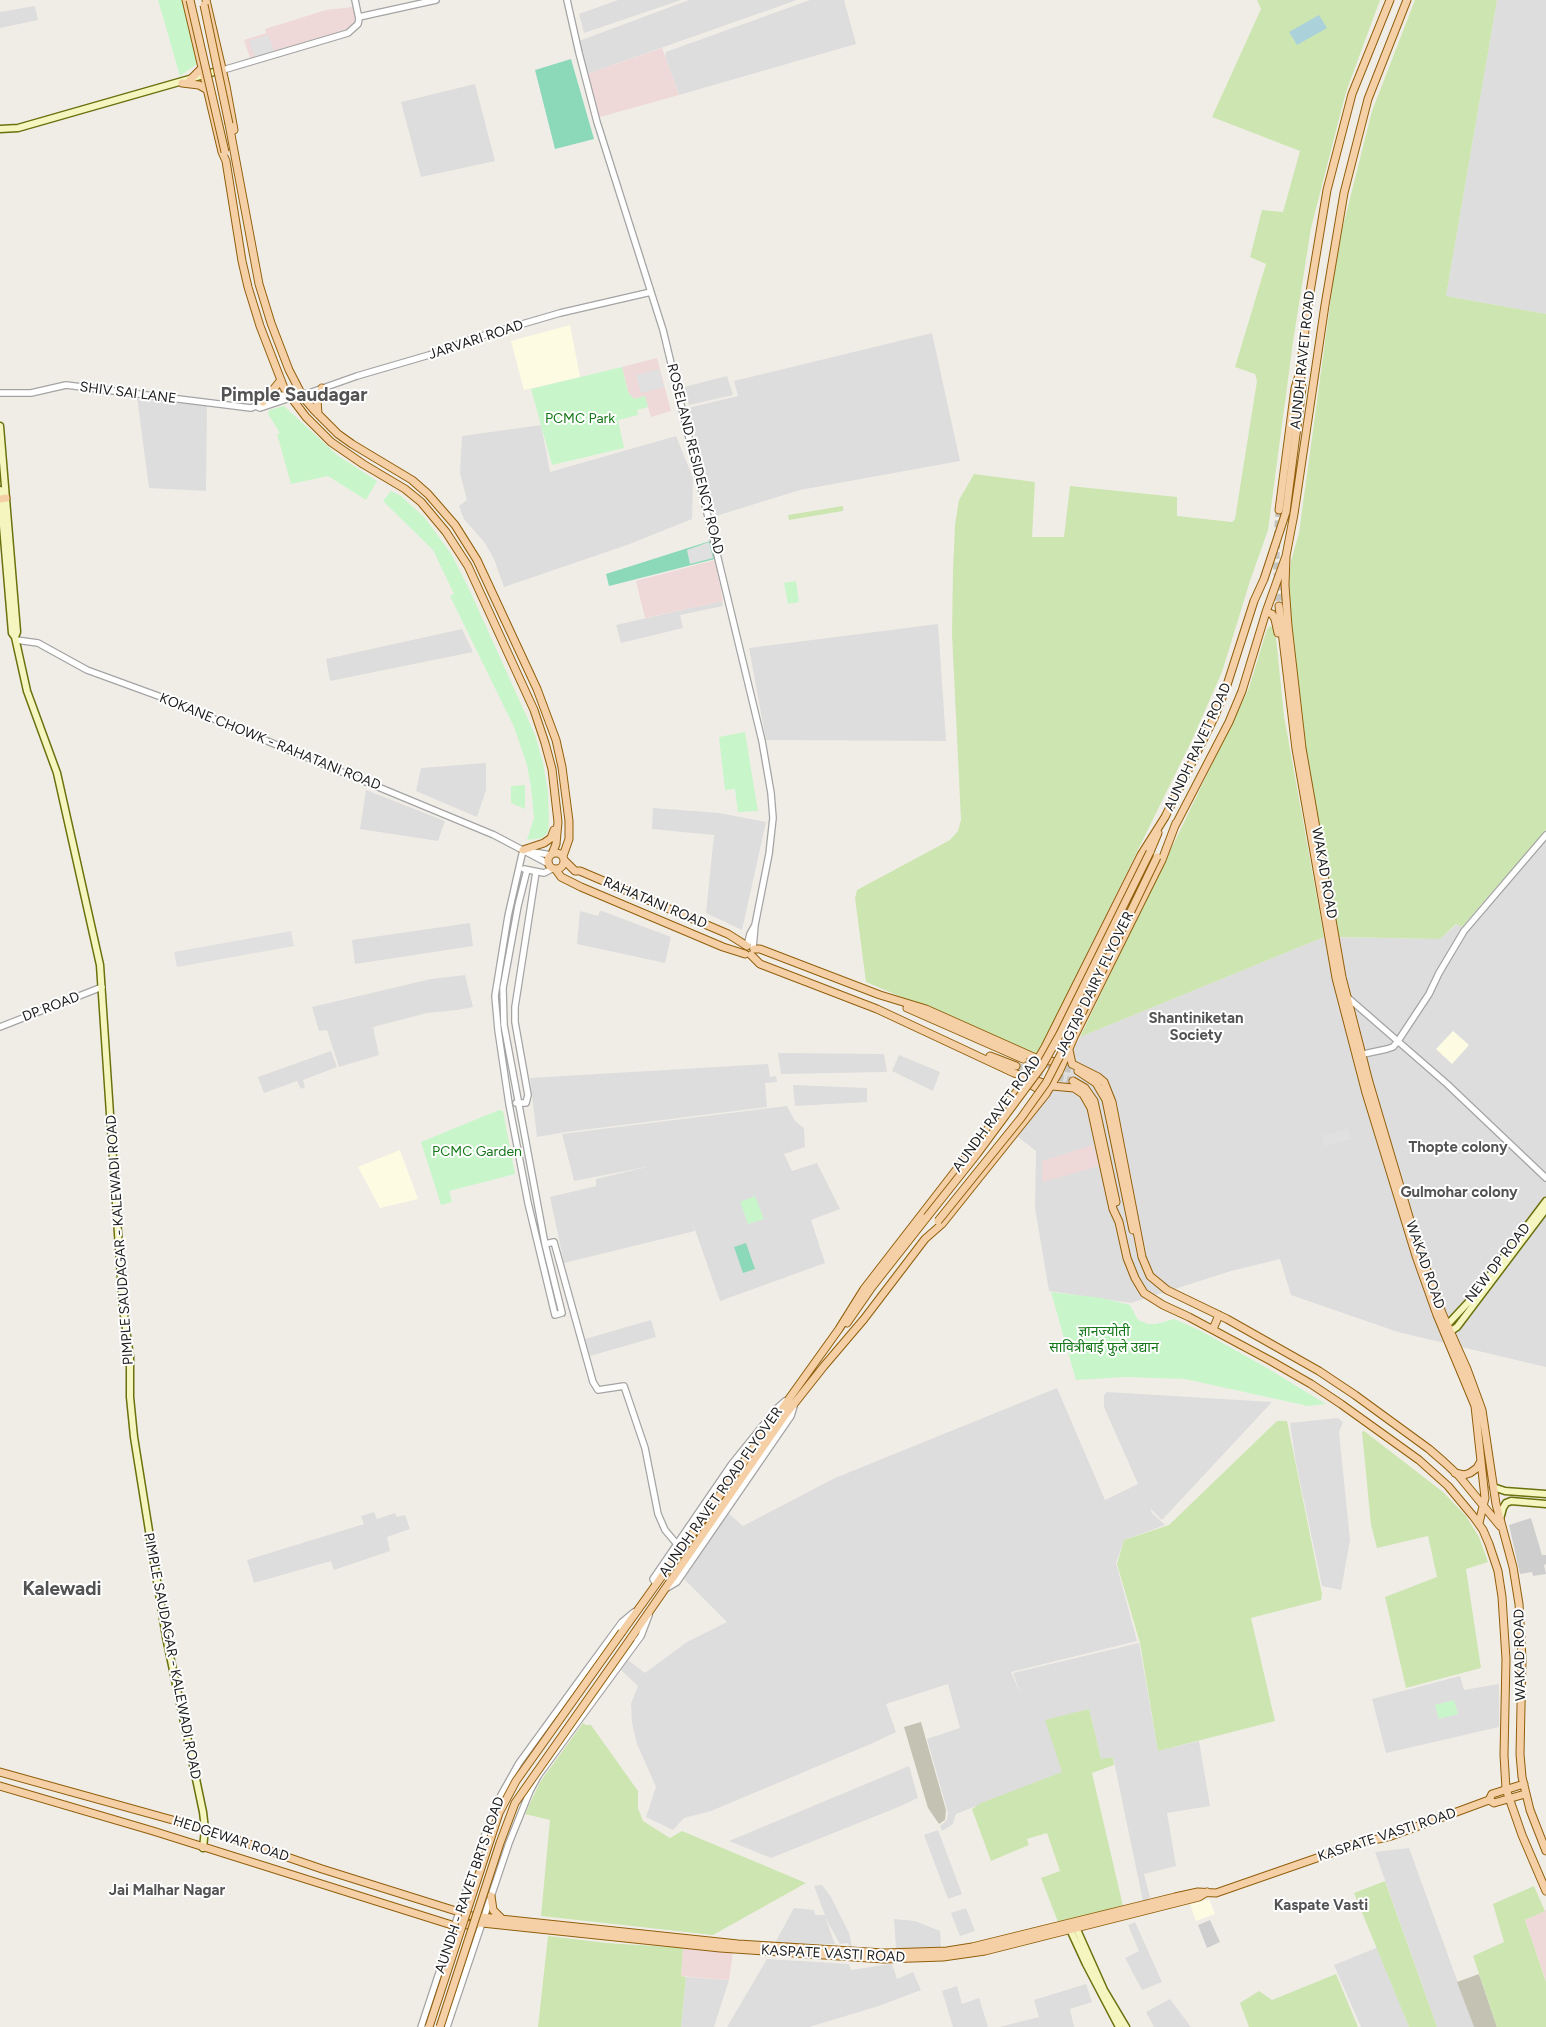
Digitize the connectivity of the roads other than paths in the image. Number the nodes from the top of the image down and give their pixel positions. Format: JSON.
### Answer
{"nodes":[{"id":1,"x":186,"y":0,"type":"edge"},
{"id":2,"x":190,"y":0,"type":"edge"},
{"id":3,"x":355,"y":0,"type":"edge"},
{"id":4,"x":436,"y":0,"type":"edge"},
{"id":5,"x":567,"y":0,"type":"edge"},
{"id":6,"x":1390,"y":0,"type":"edge"},
{"id":7,"x":1406,"y":0,"type":"edge"},
{"id":8,"x":204,"y":2,"type":"edge"},
{"id":9,"x":359,"y":17,"type":"junction"},
{"id":10,"x":223,"y":70,"type":"junction"},
{"id":11,"x":202,"y":72,"type":"junction"},
{"id":12,"x":190,"y":80,"type":"joint"},
{"id":13,"x":182,"y":83,"type":"junction"},
{"id":14,"x":206,"y":89,"type":"junction"},
{"id":15,"x":0,"y":129,"type":"edge"},
{"id":16,"x":236,"y":159,"type":"junction"},
{"id":17,"x":226,"y":161,"type":"junction"},
{"id":18,"x":651,"y":292,"type":"junction"},
{"id":19,"x":1300,"y":372,"type":"junction"},
{"id":20,"x":281,"y":380,"type":"junction"},
{"id":21,"x":322,"y":388,"type":"junction"},
{"id":22,"x":0,"y":394,"type":"edge"},
{"id":23,"x":303,"y":395,"type":"junction"},
{"id":24,"x":289,"y":396,"type":"junction"},
{"id":25,"x":263,"y":402,"type":"junction"},
{"id":26,"x":256,"y":406,"type":"junction"},
{"id":27,"x":318,"y":415,"type":"junction"},
{"id":28,"x":0,"y":426,"type":"edge"},
{"id":29,"x":0,"y":490,"type":"edge"},
{"id":30,"x":4,"y":499,"type":"edge"},
{"id":31,"x":1279,"y":510,"type":"tunnel mouth"},
{"id":32,"x":1286,"y":556,"type":"junction"},
{"id":33,"x":1280,"y":606,"type":"tunnel mouth"},
{"id":34,"x":1266,"y":612,"type":"junction"},
{"id":35,"x":15,"y":638,"type":"junction"},
{"id":36,"x":1296,"y":749,"type":"junction"},
{"id":37,"x":1165,"y":817,"type":"junction"},
{"id":38,"x":558,"y":822,"type":"junction"},
{"id":39,"x":1176,"y":824,"type":"junction"},
{"id":40,"x":1546,"y":835,"type":"edge"},
{"id":41,"x":522,"y":850,"type":"junction"},
{"id":42,"x":552,"y":855,"type":"junction"},
{"id":43,"x":563,"y":858,"type":"junction"},
{"id":44,"x":518,"y":868,"type":"junction"},
{"id":45,"x":552,"y":868,"type":"junction"},
{"id":46,"x":527,"y":870,"type":"junction"},
{"id":47,"x":536,"y":872,"type":"junction"},
{"id":48,"x":748,"y":950,"type":"junction"},
{"id":49,"x":102,"y":987,"type":"junction"},
{"id":50,"x":880,"y":995,"type":"junction"},
{"id":51,"x":1343,"y":997,"type":"junction"},
{"id":52,"x":888,"y":1016,"type":"junction"},
{"id":53,"x":0,"y":1026,"type":"edge"},
{"id":54,"x":1398,"y":1041,"type":"junction"},
{"id":55,"x":1069,"y":1049,"type":"junction"},
{"id":56,"x":1359,"y":1055,"type":"junction"},
{"id":57,"x":1023,"y":1059,"type":"tunnel mouth"},
{"id":58,"x":1038,"y":1059,"type":"junction"},
{"id":59,"x":1063,"y":1063,"type":"junction"},
{"id":60,"x":1075,"y":1066,"type":"junction"},
{"id":61,"x":1015,"y":1070,"type":"junction"},
{"id":62,"x":1026,"y":1079,"type":"junction"},
{"id":63,"x":1072,"y":1081,"type":"tunnel mouth"},
{"id":64,"x":1052,"y":1086,"type":"junction"},
{"id":65,"x":1046,"y":1094,"type":"junction"},
{"id":66,"x":517,"y":1103,"type":"junction"},
{"id":67,"x":509,"y":1104,"type":"junction"},
{"id":68,"x":1546,"y":1178,"type":"edge"},
{"id":69,"x":1546,"y":1201,"type":"edge"},
{"id":70,"x":1546,"y":1209,"type":"edge"},
{"id":71,"x":922,"y":1220,"type":"junction"},
{"id":72,"x":1119,"y":1222,"type":"junction"},
{"id":73,"x":931,"y":1232,"type":"junction"},
{"id":74,"x":545,"y":1244,"type":"junction"},
{"id":75,"x":1139,"y":1246,"type":"junction"},
{"id":76,"x":552,"y":1274,"type":"junction"},
{"id":77,"x":545,"y":1276,"type":"junction"},
{"id":78,"x":1219,"y":1315,"type":"junction"},
{"id":79,"x":1213,"y":1329,"type":"junction"},
{"id":80,"x":1447,"y":1329,"type":"junction"},
{"id":81,"x":787,"y":1400,"type":"junction"},
{"id":82,"x":794,"y":1404,"type":"junction"},
{"id":83,"x":783,"y":1412,"type":"junction"},
{"id":84,"x":1481,"y":1462,"type":"junction"},
{"id":85,"x":1455,"y":1472,"type":"junction"},
{"id":86,"x":1493,"y":1487,"type":"junction"},
{"id":87,"x":1546,"y":1494,"type":"edge"},
{"id":88,"x":1495,"y":1497,"type":"junction"},
{"id":89,"x":1546,"y":1504,"type":"edge"},
{"id":90,"x":1484,"y":1506,"type":"junction"},
{"id":91,"x":1490,"y":1514,"type":"junction"},
{"id":92,"x":1500,"y":1519,"type":"junction"},
{"id":93,"x":1479,"y":1523,"type":"junction"},
{"id":94,"x":1502,"y":1528,"type":"junction"},
{"id":95,"x":1483,"y":1530,"type":"junction"},
{"id":96,"x":676,"y":1543,"type":"junction"},
{"id":97,"x":656,"y":1584,"type":"junction"},
{"id":98,"x":666,"y":1589,"type":"junction"},
{"id":99,"x":641,"y":1606,"type":"junction"},
{"id":100,"x":650,"y":1613,"type":"junction"},
{"id":101,"x":0,"y":1772,"type":"edge"},
{"id":102,"x":1524,"y":1784,"type":"junction"},
{"id":103,"x":0,"y":1786,"type":"edge"},
{"id":104,"x":1506,"y":1789,"type":"junction"},
{"id":105,"x":1525,"y":1794,"type":"junction"},
{"id":106,"x":1509,"y":1799,"type":"junction"},
{"id":107,"x":1489,"y":1800,"type":"junction"},
{"id":108,"x":205,"y":1829,"type":"junction"},
{"id":109,"x":202,"y":1848,"type":"junction"},
{"id":110,"x":1546,"y":1850,"type":"edge"},
{"id":111,"x":1546,"y":1891,"type":"edge"},
{"id":112,"x":491,"y":1896,"type":"junction"},
{"id":113,"x":460,"y":1913,"type":"junction"},
{"id":114,"x":502,"y":1919,"type":"junction"},
{"id":115,"x":483,"y":1920,"type":"junction"},
{"id":116,"x":455,"y":1926,"type":"junction"},
{"id":117,"x":1072,"y":1926,"type":"junction"},
{"id":118,"x":566,"y":1929,"type":"junction"},
{"id":119,"x":421,"y":2027,"type":"edge"},
{"id":120,"x":429,"y":2027,"type":"edge"},
{"id":121,"x":440,"y":2027,"type":"edge"},
{"id":122,"x":447,"y":2027,"type":"edge"},
{"id":123,"x":1119,"y":2027,"type":"edge"},
{"id":124,"x":1126,"y":2027,"type":"edge"}],
"edges":[{"from":1,"to":11,"type":"main road"},
{"from":2,"to":17,"type":"main road","bridge":true},
{"from":3,"to":9,"type":"street"},
{"from":4,"to":9,"type":"street"},
{"from":5,"to":18,"type":"street","name":"ROSELAND RESIDENCY ROAD"},
{"from":6,"to":19,"type":"main road","name":"AUNDH RAVET ROAD"},
{"from":7,"to":32,"type":"main road","name":"AUNDH RAVET ROAD"},
{"from":8,"to":10,"type":"main road"},
{"from":8,"to":16,"type":"main road","bridge":true},
{"from":9,"to":10,"type":"street"},
{"from":10,"to":11,"type":"main road"},
{"from":10,"to":16,"type":"main road"},
{"from":11,"to":12,"type":"main road"},
{"from":11,"to":14,"type":"main road"},
{"from":12,"to":13,"type":"main road"},
{"from":13,"to":14,"type":"main road"},
{"from":13,"to":15,"type":"main road"},
{"from":14,"to":17,"type":"main road"},
{"from":16,"to":23,"type":"main road"},
{"from":17,"to":20,"type":"main road"},
{"from":18,"to":21,"type":"street","name":"JARVARI ROAD"},
{"from":18,"to":48,"type":"street","name":"ROSELAND RESIDENCY ROAD"},
{"from":19,"to":31,"type":"main road"},
{"from":19,"to":37,"type":"main road","name":"AUNDH RAVET ROAD"},
{"from":20,"to":24,"type":"main road"},
{"from":20,"to":25,"type":"main road"},
{"from":21,"to":23,"type":"street","name":"JARVARI ROAD"},
{"from":21,"to":27,"type":"main road"},
{"from":22,"to":26,"type":"street","name":"SHIV SAI LANE"},
{"from":23,"to":24,"type":"street","name":"JARVARI ROAD"},
{"from":23,"to":27,"type":"main road"},
{"from":24,"to":25,"type":"street"},
{"from":24,"to":26,"type":"street","name":"SHIV SAI LANE"},
{"from":24,"to":38,"type":"main road"},
{"from":25,"to":26,"type":"street"},
{"from":27,"to":43,"type":"main road"},
{"from":28,"to":30,"type":"main road","name":"PIMPLE SAUDAGAR - KALEWADI ROAD"},
{"from":29,"to":30,"type":"main road","name":"PIMPLE SAUDAGAR - KALEWADI ROAD"},
{"from":30,"to":35,"type":"main road","name":"PIMPLE SAUDAGAR - KALEWADI ROAD"},
{"from":32,"to":34,"type":"main road","name":"AUNDH RAVET ROAD"},
{"from":32,"to":51,"type":"main road","name":"WAKAD ROAD"},
{"from":33,"to":36,"type":"main road"},
{"from":34,"to":36,"type":"main road"},
{"from":34,"to":39,"type":"main road","name":"AUNDH RAVET ROAD"},
{"from":35,"to":41,"type":"street","name":"KOKANE CHOWK - RAHATANI ROAD"},
{"from":35,"to":49,"type":"main road","name":"PIMPLE SAUDAGAR - KALEWADI ROAD"},
{"from":36,"to":51,"type":"main road","name":"WAKAD ROAD"},
{"from":37,"to":58,"type":"main road","name":"AUNDH RAVET ROAD"},
{"from":37,"to":71,"type":"main road","name":"JAGTAP DAIRY FLYOVER","bridge":true},
{"from":38,"to":41,"type":"main road"},
{"from":38,"to":42,"type":"main road"},
{"from":39,"to":55,"type":"main road"},
{"from":39,"to":73,"type":"main road","name":"JAGTAP DAIRY FLYOVER","bridge":true},
{"from":40,"to":54,"type":"street"},
{"from":41,"to":42,"type":"street"},
{"from":41,"to":44,"type":"street"},
{"from":41,"to":45,"type":"street","name":"KOKANE CHOWK - RAHATANI ROAD"},
{"from":42,"to":43,"type":"main road"},
{"from":42,"to":45,"type":"main road"},
{"from":43,"to":45,"type":"main road"},
{"from":43,"to":48,"type":"main road","name":"RAHATANI ROAD"},
{"from":44,"to":46,"type":"street"},
{"from":44,"to":67,"type":"street"},
{"from":45,"to":47,"type":"street"},
{"from":45,"to":48,"type":"main road","name":"RAHATANI ROAD"},
{"from":46,"to":47,"type":"street"},
{"from":46,"to":66,"type":"street"},
{"from":47,"to":66,"type":"street"},
{"from":48,"to":50,"type":"main road"},
{"from":48,"to":52,"type":"main road"},
{"from":49,"to":53,"type":"street","name":"DP ROAD"},
{"from":49,"to":108,"type":"main road","name":"PIMPLE SAUDAGAR - KALEWADI ROAD"},
{"from":50,"to":57,"type":"main road"},
{"from":50,"to":58,"type":"main road"},
{"from":51,"to":54,"type":"street"},
{"from":51,"to":56,"type":"main road","name":"WAKAD ROAD"},
{"from":52,"to":61,"type":"main road"},
{"from":52,"to":61,"type":"main road"},
{"from":54,"to":56,"type":"street"},
{"from":54,"to":68,"type":"street"},
{"from":55,"to":59,"type":"main road"},
{"from":55,"to":60,"type":"main road"},
{"from":56,"to":80,"type":"main road","name":"WAKAD ROAD"},
{"from":58,"to":59,"type":"main road"},
{"from":58,"to":62,"type":"main road","name":"AUNDH RAVET ROAD"},
{"from":59,"to":60,"type":"main road"},
{"from":59,"to":64,"type":"main road"},
{"from":60,"to":75,"type":"main road"},
{"from":60,"to":75,"type":"main road"},
{"from":61,"to":62,"type":"main road"},
{"from":62,"to":64,"type":"main road"},
{"from":62,"to":65,"type":"main road"},
{"from":62,"to":71,"type":"main road","name":"AUNDH RAVET ROAD"},
{"from":63,"to":72,"type":"main road"},
{"from":64,"to":65,"type":"main road"},
{"from":64,"to":72,"type":"main road"},
{"from":65,"to":73,"type":"main road"},
{"from":66,"to":67,"type":"street"},
{"from":66,"to":74,"type":"street"},
{"from":67,"to":77,"type":"street"},
{"from":69,"to":80,"type":"main road","name":"NEW DP ROAD"},
{"from":70,"to":80,"type":"main road","name":"NEW DP ROAD"},
{"from":71,"to":81,"type":"main road","name":"AUNDH RAVET ROAD"},
{"from":72,"to":79,"type":"main road","name":"WAKAD ROAD"},
{"from":73,"to":82,"type":"main road"},
{"from":74,"to":76,"type":"street"},
{"from":74,"to":96,"type":"street"},
{"from":75,"to":78,"type":"main road"},
{"from":76,"to":77,"type":"street"},
{"from":76,"to":77,"type":"street"},
{"from":78,"to":79,"type":"main road"},
{"from":78,"to":85,"type":"main road"},
{"from":79,"to":93,"type":"main road","name":"WAKAD ROAD"},
{"from":80,"to":84,"type":"main road","name":"WAKAD ROAD"},
{"from":80,"to":86,"type":"main road","name":"WAKAD ROAD"},
{"from":81,"to":83,"type":"main road","name":"AUNDH RAVET ROAD FLYOVER"},
{"from":81,"to":96,"type":"street"},
{"from":82,"to":83,"type":"main road","name":"AUNDH RAVET ROAD FLYOVER"},
{"from":82,"to":98,"type":"street"},
{"from":83,"to":97,"type":"main road","name":"AUNDH RAVET ROAD FLYOVER"},
{"from":83,"to":98,"type":"main road","name":"AUNDH RAVET ROAD FLYOVER"},
{"from":84,"to":85,"type":"main road"},
{"from":84,"to":90,"type":"main road","name":"WAKAD ROAD"},
{"from":85,"to":90,"type":"main road"},
{"from":86,"to":87,"type":"main road"},
{"from":86,"to":88,"type":"main road","name":"WAKAD ROAD"},
{"from":88,"to":91,"type":"main road"},
{"from":88,"to":92,"type":"main road","name":"WAKAD ROAD"},
{"from":89,"to":92,"type":"main road"},
{"from":90,"to":91,"type":"main road"},
{"from":90,"to":93,"type":"main road","name":"WAKAD ROAD"},
{"from":91,"to":94,"type":"main road"},
{"from":91,"to":95,"type":"main road"},
{"from":92,"to":94,"type":"main road","name":"WAKAD ROAD"},
{"from":93,"to":95,"type":"main road","name":"WAKAD ROAD"},
{"from":94,"to":102,"type":"main road","name":"WAKAD ROAD"},
{"from":95,"to":104,"type":"main road","name":"WAKAD ROAD"},
{"from":96,"to":97,"type":"street"},
{"from":97,"to":99,"type":"main road"},
{"from":98,"to":100,"type":"main road"},
{"from":99,"to":113,"type":"street","name":"AUNDH - RAVET BRTS ROAD"},
{"from":99,"to":120,"type":"main road","bridge":true},
{"from":100,"to":112,"type":"street","name":"AUNDH - RAVET BRTS ROAD"},
{"from":100,"to":121,"type":"main road","bridge":true},
{"from":101,"to":108,"type":"main road","name":"HEDGEWAR ROAD"},
{"from":102,"to":104,"type":"main road","name":"KASPATE VASTI ROAD"},
{"from":102,"to":105,"type":"main road","name":"WAKAD ROAD"},
{"from":103,"to":109,"type":"main road","name":"HEDGEWAR ROAD"},
{"from":104,"to":106,"type":"main road","name":"WAKAD ROAD"},
{"from":104,"to":107,"type":"main road","name":"KASPATE VASTI ROAD"},
{"from":105,"to":106,"type":"main road"},
{"from":105,"to":110,"type":"main road","name":"WAKAD ROAD"},
{"from":106,"to":107,"type":"main road"},
{"from":106,"to":111,"type":"main road","name":"WAKAD ROAD"},
{"from":107,"to":117,"type":"main road","name":"KASPATE VASTI ROAD"},
{"from":108,"to":109,"type":"main road","name":"PIMPLE SAUDAGAR - KALEWADI ROAD"},
{"from":108,"to":113,"type":"main road","name":"HEDGEWAR ROAD"},
{"from":109,"to":116,"type":"main road","name":"HEDGEWAR ROAD"},
{"from":112,"to":114,"type":"main road"},
{"from":112,"to":115,"type":"street","name":"AUNDH - RAVET BRTS ROAD"},
{"from":113,"to":115,"type":"main road","name":"HEDGEWAR ROAD"},
{"from":113,"to":116,"type":"street","name":"AUNDH - RAVET BRTS ROAD"},
{"from":114,"to":115,"type":"main road","name":"KASPATE VASTI ROAD"},
{"from":114,"to":118,"type":"main road","name":"KASPATE VASTI ROAD"},
{"from":115,"to":116,"type":"main road"},
{"from":115,"to":118,"type":"main road","name":"KASPATE VASTI ROAD"},
{"from":115,"to":122,"type":"street","name":"AUNDH - RAVET BRTS ROAD"},
{"from":116,"to":119,"type":"street","name":"AUNDH - RAVET BRTS ROAD"},
{"from":117,"to":118,"type":"main road","name":"KASPATE VASTI ROAD"},
{"from":117,"to":123,"type":"main road"},
{"from":117,"to":124,"type":"main road"}]}
